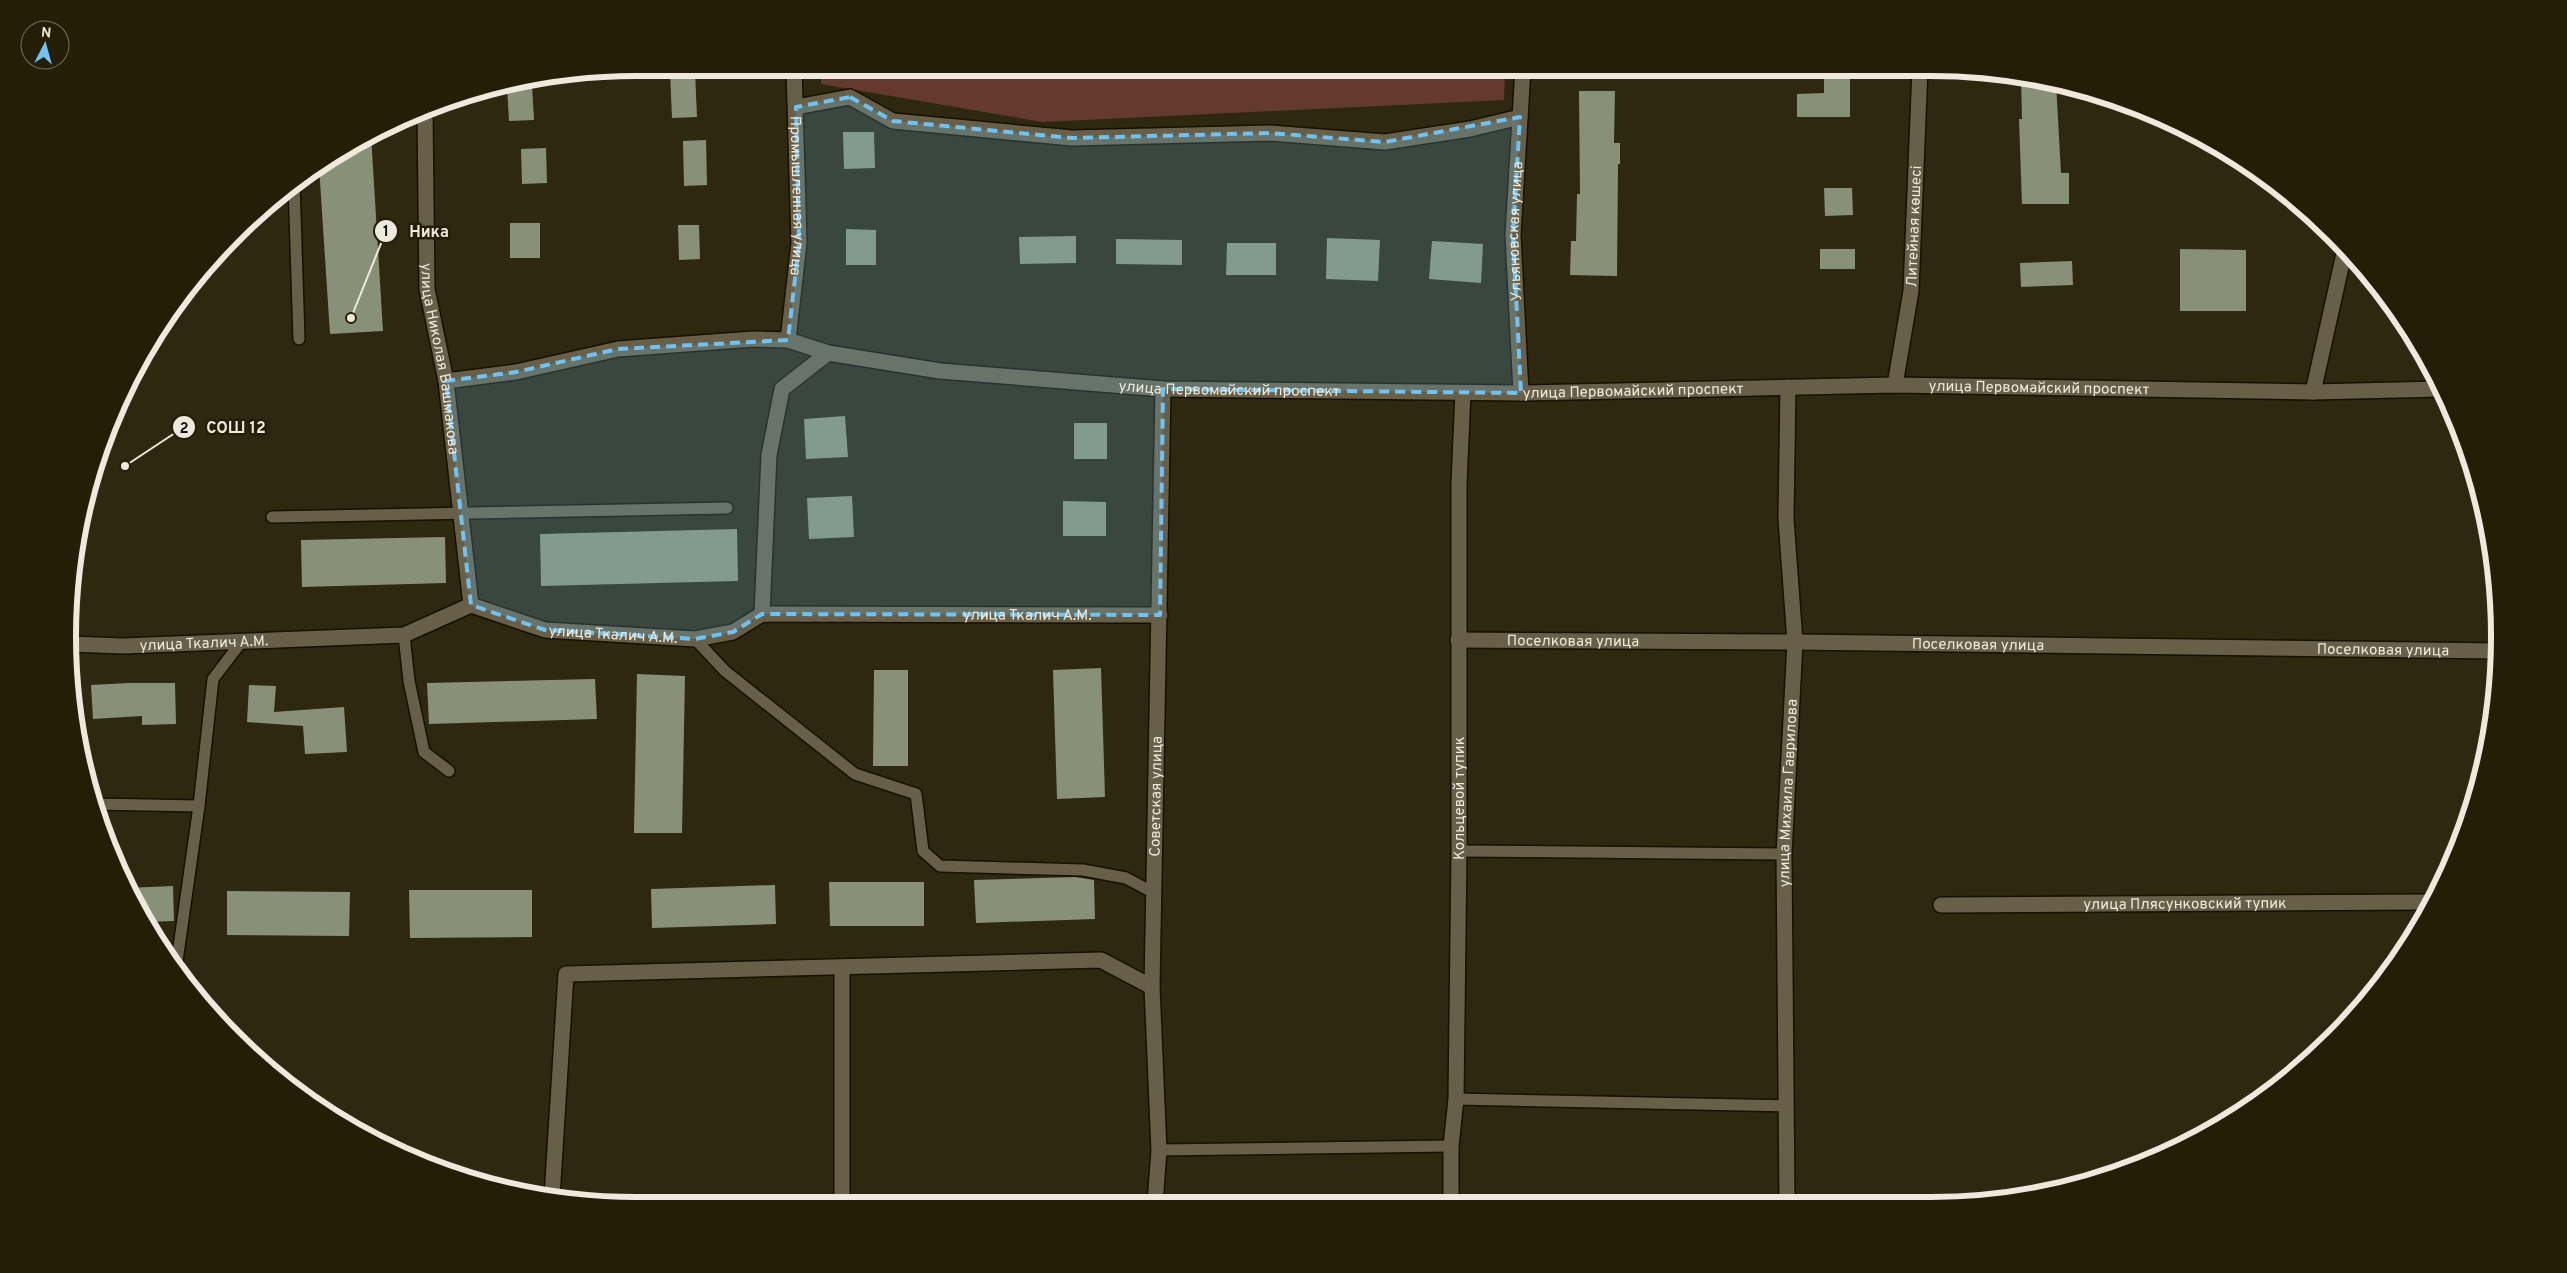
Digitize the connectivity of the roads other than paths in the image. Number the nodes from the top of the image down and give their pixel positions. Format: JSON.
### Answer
{"nodes":[{"id":1,"x":794,"y":76,"type":"edge"},
{"id":2,"x":1523,"y":76,"type":"edge"},
{"id":3,"x":1920,"y":76,"type":"edge"},
{"id":4,"x":796,"y":107,"type":"junction"},
{"id":5,"x":1520,"y":117,"type":"junction"},
{"id":6,"x":425,"y":118,"type":"edge"},
{"id":7,"x":294,"y":193,"type":"edge"},
{"id":8,"x":2343,"y":257,"type":"edge"},
{"id":9,"x":299,"y":339,"type":"dead end"},
{"id":10,"x":788,"y":340,"type":"junction"},
{"id":11,"x":828,"y":353,"type":"junction"},
{"id":12,"x":446,"y":381,"type":"junction"},
{"id":13,"x":1895,"y":385,"type":"junction"},
{"id":14,"x":1788,"y":387,"type":"junction"},
{"id":15,"x":1163,"y":389,"type":"junction"},
{"id":16,"x":2433,"y":389,"type":"edge"},
{"id":17,"x":1463,"y":392,"type":"junction"},
{"id":18,"x":2313,"y":392,"type":"junction"},
{"id":19,"x":1521,"y":393,"type":"junction"},
{"id":20,"x":727,"y":508,"type":"dead end"},
{"id":21,"x":461,"y":512,"type":"junction"},
{"id":22,"x":272,"y":517,"type":"dead end"},
{"id":23,"x":472,"y":605,"type":"junction"},
{"id":24,"x":762,"y":614,"type":"junction"},
{"id":25,"x":1160,"y":615,"type":"junction"},
{"id":26,"x":404,"y":635,"type":"junction"},
{"id":27,"x":695,"y":639,"type":"junction"},
{"id":28,"x":1458,"y":640,"type":"junction"},
{"id":29,"x":242,"y":641,"type":"junction"},
{"id":30,"x":1795,"y":642,"type":"junction"},
{"id":31,"x":76,"y":644,"type":"edge"},
{"id":32,"x":2491,"y":650,"type":"edge"},
{"id":33,"x":448,"y":771,"type":"dead end"},
{"id":34,"x":102,"y":804,"type":"edge"},
{"id":35,"x":199,"y":806,"type":"junction"},
{"id":36,"x":1459,"y":852,"type":"junction"},
{"id":37,"x":1784,"y":854,"type":"junction"},
{"id":38,"x":1154,"y":893,"type":"junction"},
{"id":39,"x":2424,"y":902,"type":"edge"},
{"id":40,"x":1941,"y":905,"type":"dead end"},
{"id":41,"x":178,"y":957,"type":"edge"},
{"id":42,"x":842,"y":968,"type":"junction"},
{"id":43,"x":1152,"y":987,"type":"junction"},
{"id":44,"x":1456,"y":1099,"type":"junction"},
{"id":45,"x":1786,"y":1106,"type":"junction"},
{"id":46,"x":1451,"y":1146,"type":"junction"},
{"id":47,"x":1159,"y":1150,"type":"junction"},
{"id":48,"x":552,"y":1190,"type":"edge"},
{"id":49,"x":842,"y":1197,"type":"edge"},
{"id":50,"x":1156,"y":1197,"type":"edge"},
{"id":51,"x":1451,"y":1197,"type":"edge"},
{"id":52,"x":1786,"y":1197,"type":"edge"}],
"edges":[{"from":1,"to":4,"type":"street","name":"Промышленная улица"},
{"from":2,"to":5,"type":"street","name":"Ульяновская улица"},
{"from":3,"to":13,"type":"street","name":"Литейная көшесі"},
{"from":4,"to":5,"type":"street"},
{"from":4,"to":10,"type":"street","name":"Промышленная улица"},
{"from":5,"to":19,"type":"street","name":"Ульяновская улица"},
{"from":6,"to":12,"type":"street","name":"улица Николая Башмакова"},
{"from":7,"to":9,"type":"lane"},
{"from":8,"to":18,"type":"street"},
{"from":10,"to":11,"type":"street"},
{"from":10,"to":12,"type":"street"},
{"from":11,"to":15,"type":"street","name":"улица Первомайский проспект"},
{"from":11,"to":24,"type":"street"},
{"from":12,"to":21,"type":"street","name":"улица Николая Башмакова"},
{"from":13,"to":14,"type":"street","name":"улица Первомайский проспект"},
{"from":13,"to":18,"type":"street","name":"улица Первомайский проспект"},
{"from":14,"to":19,"type":"street","name":"улица Первомайский проспект"},
{"from":14,"to":30,"type":"street","name":"улица Михаила Гаврилова"},
{"from":15,"to":17,"type":"street","name":"улица Первомайский проспект"},
{"from":15,"to":25,"type":"street","name":"Советская улица"},
{"from":16,"to":18,"type":"street","name":"улица Первомайский проспект"},
{"from":17,"to":19,"type":"street","name":"улица Первомайский проспект"},
{"from":17,"to":28,"type":"street","name":"Кольцевой тупик"},
{"from":20,"to":21,"type":"lane"},
{"from":21,"to":22,"type":"lane"},
{"from":21,"to":23,"type":"street","name":"улица Николая Башмакова"},
{"from":23,"to":26,"type":"street","name":"улица Ткалич А.М."},
{"from":23,"to":27,"type":"street","name":"улица Ткалич А.М."},
{"from":24,"to":25,"type":"street","name":"улица Ткалич А.М."},
{"from":24,"to":27,"type":"street","name":"улица Ткалич А.М."},
{"from":25,"to":38,"type":"street","name":"Советская улица"},
{"from":26,"to":29,"type":"street","name":"улица Ткалич А.М."},
{"from":26,"to":33,"type":"lane"},
{"from":27,"to":38,"type":"lane"},
{"from":28,"to":30,"type":"street","name":"Поселковая улица"},
{"from":28,"to":36,"type":"street","name":"Кольцевой тупик"},
{"from":29,"to":31,"type":"street","name":"улица Ткалич А.М."},
{"from":29,"to":35,"type":"lane"},
{"from":30,"to":32,"type":"street","name":"Поселковая улица"},
{"from":30,"to":37,"type":"street","name":"улица Михаила Гаврилова"},
{"from":34,"to":35,"type":"lane"},
{"from":35,"to":41,"type":"lane"},
{"from":36,"to":37,"type":"lane"},
{"from":36,"to":44,"type":"street","name":"Кольцевой тупик"},
{"from":37,"to":45,"type":"street","name":"улица Михаила Гаврилова"},
{"from":38,"to":43,"type":"street","name":"Советская улица"},
{"from":39,"to":40,"type":"street","name":"улица Плясунковский тупик"},
{"from":42,"to":43,"type":"street"},
{"from":42,"to":48,"type":"street"},
{"from":42,"to":49,"type":"street"},
{"from":43,"to":47,"type":"street","name":"Советская улица"},
{"from":44,"to":45,"type":"lane"},
{"from":44,"to":46,"type":"street","name":"Кольцевой тупик"},
{"from":45,"to":52,"type":"street","name":"улица Михаила Гаврилова"},
{"from":46,"to":47,"type":"lane"},
{"from":46,"to":51,"type":"street","name":"Кольцевой тупик"},
{"from":47,"to":50,"type":"street","name":"Советская улица"}]}
